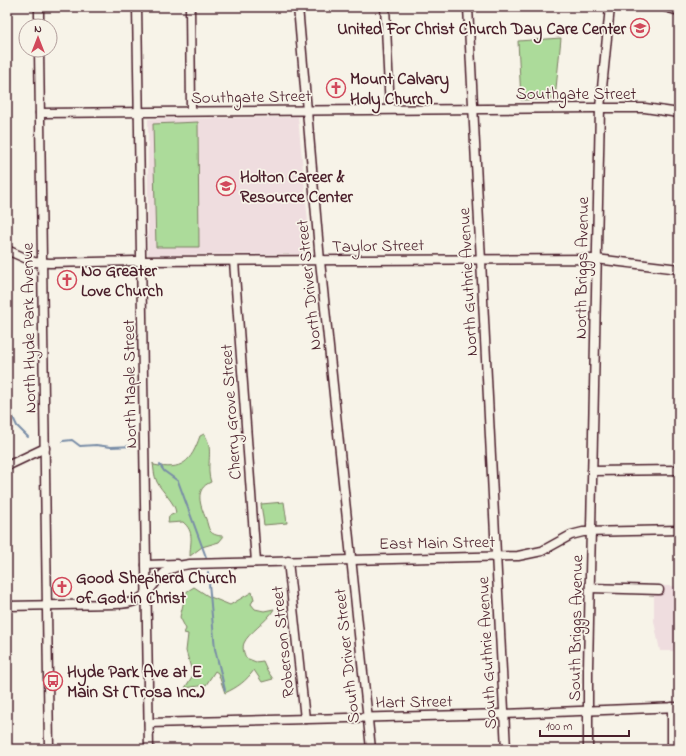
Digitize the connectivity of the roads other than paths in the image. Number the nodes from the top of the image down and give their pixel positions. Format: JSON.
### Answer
{"nodes":[{"id":1,"x":39,"y":7,"type":"edge"},
{"id":2,"x":138,"y":7,"type":"edge"},
{"id":3,"x":190,"y":7,"type":"edge"},
{"id":4,"x":298,"y":7,"type":"edge"},
{"id":5,"x":385,"y":7,"type":"edge"},
{"id":6,"x":468,"y":7,"type":"edge"},
{"id":7,"x":610,"y":7,"type":"edge"},
{"id":8,"x":665,"y":7,"type":"edge"},
{"id":9,"x":678,"y":10,"type":"edge"},
{"id":10,"x":39,"y":18,"type":"edge"},
{"id":11,"x":39,"y":58,"type":"edge"},
{"id":12,"x":473,"y":108,"type":"junction"},
{"id":13,"x":600,"y":108,"type":"junction"},
{"id":14,"x":390,"y":109,"type":"junction"},
{"id":15,"x":306,"y":110,"type":"junction"},
{"id":16,"x":139,"y":112,"type":"junction"},
{"id":17,"x":191,"y":112,"type":"junction"},
{"id":18,"x":679,"y":113,"type":"edge"},
{"id":19,"x":40,"y":114,"type":"junction"},
{"id":20,"x":7,"y":250,"type":"edge"},
{"id":21,"x":480,"y":259,"type":"junction"},
{"id":22,"x":596,"y":259,"type":"junction"},
{"id":23,"x":142,"y":261,"type":"junction"},
{"id":24,"x":234,"y":261,"type":"junction"},
{"id":25,"x":320,"y":261,"type":"junction"},
{"id":26,"x":42,"y":263,"type":"junction"},
{"id":27,"x":679,"y":269,"type":"edge"},
{"id":28,"x":45,"y":448,"type":"junction"},
{"id":29,"x":7,"y":466,"type":"edge"},
{"id":30,"x":679,"y":470,"type":"edge"},
{"id":31,"x":592,"y":471,"type":"junction"},
{"id":32,"x":679,"y":530,"type":"edge"},
{"id":33,"x":591,"y":531,"type":"junction"},
{"id":34,"x":496,"y":556,"type":"junction"},
{"id":35,"x":351,"y":559,"type":"junction"},
{"id":36,"x":288,"y":561,"type":"junction"},
{"id":37,"x":256,"y":562,"type":"junction"},
{"id":38,"x":190,"y":564,"type":"junction"},
{"id":39,"x":146,"y":565,"type":"junction"},
{"id":40,"x":590,"y":588,"type":"junction"},
{"id":41,"x":659,"y":590,"type":"dead end"},
{"id":42,"x":146,"y":592,"type":"junction"},
{"id":43,"x":7,"y":606,"type":"edge"},
{"id":44,"x":47,"y":606,"type":"junction"},
{"id":45,"x":675,"y":707,"type":"edge"},
{"id":46,"x":589,"y":711,"type":"junction"},
{"id":47,"x":504,"y":714,"type":"junction"},
{"id":48,"x":368,"y":717,"type":"junction"},
{"id":49,"x":305,"y":719,"type":"junction"},
{"id":50,"x":149,"y":722,"type":"junction"},
{"id":51,"x":50,"y":749,"type":"edge"},
{"id":52,"x":149,"y":749,"type":"edge"},
{"id":53,"x":371,"y":749,"type":"edge"},
{"id":54,"x":506,"y":749,"type":"edge"},
{"id":55,"x":588,"y":749,"type":"edge"},
{"id":56,"x":672,"y":749,"type":"edge"}],
"edges":[{"from":1,"to":10,"type":"street"},
{"from":2,"to":16,"type":"street","name":"North Maple Street"},
{"from":3,"to":17,"type":"street"},
{"from":4,"to":15,"type":"street","name":"North Driver Street"},
{"from":5,"to":14,"type":"street"},
{"from":6,"to":12,"type":"street","name":"North Guthrie Avenue"},
{"from":7,"to":13,"type":"street","name":"North Briggs Avenue"},
{"from":8,"to":9,"type":"street"},
{"from":11,"to":19,"type":"street","name":"North Hyde Park Avenue"},
{"from":12,"to":13,"type":"street","name":"Southgate Street"},
{"from":12,"to":14,"type":"street","name":"Southgate Street"},
{"from":12,"to":21,"type":"street","name":"North Guthrie Avenue"},
{"from":13,"to":18,"type":"street","name":"Southgate Street"},
{"from":13,"to":22,"type":"street","name":"North Briggs Avenue"},
{"from":14,"to":15,"type":"street","name":"Southgate Street"},
{"from":15,"to":17,"type":"street","name":"Southgate Street"},
{"from":15,"to":25,"type":"street","name":"North Driver Street"},
{"from":16,"to":17,"type":"street","name":"Southgate Street"},
{"from":16,"to":19,"type":"street","name":"Southgate Street"},
{"from":16,"to":23,"type":"street","name":"North Maple Street"},
{"from":19,"to":26,"type":"street","name":"North Hyde Park Avenue"},
{"from":20,"to":26,"type":"street","name":"Taylor Street"},
{"from":21,"to":22,"type":"street","name":"Taylor Street"},
{"from":21,"to":25,"type":"street","name":"Taylor Street"},
{"from":21,"to":34,"type":"street","name":"North Guthrie Avenue"},
{"from":22,"to":27,"type":"street","name":"Taylor Street"},
{"from":22,"to":31,"type":"street","name":"North Briggs Avenue"},
{"from":23,"to":24,"type":"street","name":"Taylor Street"},
{"from":23,"to":26,"type":"street","name":"Taylor Street"},
{"from":23,"to":39,"type":"street","name":"North Maple Street"},
{"from":24,"to":25,"type":"street","name":"Taylor Street"},
{"from":24,"to":37,"type":"street","name":"Cherry Grove Street"},
{"from":25,"to":35,"type":"street","name":"North Driver Street"},
{"from":26,"to":28,"type":"street","name":"North Hyde Park Avenue"},
{"from":28,"to":29,"type":"street"},
{"from":28,"to":44,"type":"street","name":"North Hyde Park Avenue"},
{"from":30,"to":31,"type":"street"},
{"from":31,"to":33,"type":"street","name":"North Briggs Avenue"},
{"from":32,"to":33,"type":"street","name":"East Main Street"},
{"from":33,"to":34,"type":"street","name":"East Main Street"},
{"from":33,"to":40,"type":"street","name":"South Briggs Avenue"},
{"from":34,"to":35,"type":"street","name":"East Main Street"},
{"from":34,"to":47,"type":"street","name":"South Guthrie Avenue"},
{"from":35,"to":36,"type":"street","name":"East Main Street"},
{"from":35,"to":48,"type":"street","name":"South Driver Street"},
{"from":36,"to":37,"type":"street","name":"East Main Street"},
{"from":36,"to":49,"type":"street","name":"Roberson Street"},
{"from":37,"to":38,"type":"street","name":"East Main Street"},
{"from":38,"to":39,"type":"street","name":"East Main Street"},
{"from":38,"to":42,"type":"street","name":"East Main Street"},
{"from":39,"to":42,"type":"street","name":"North Maple Street"},
{"from":40,"to":41,"type":"street"},
{"from":40,"to":46,"type":"street","name":"South Briggs Avenue"},
{"from":42,"to":44,"type":"street","name":"East Main Street"},
{"from":42,"to":50,"type":"street","name":"North Maple Street"},
{"from":43,"to":44,"type":"street","name":"East Main Street"},
{"from":44,"to":51,"type":"street","name":"North Hyde Park Avenue"},
{"from":45,"to":46,"type":"street","name":"Hart Street"},
{"from":45,"to":56,"type":"street"},
{"from":46,"to":47,"type":"street","name":"Hart Street"},
{"from":46,"to":55,"type":"street","name":"South Briggs Avenue"},
{"from":47,"to":48,"type":"street","name":"Hart Street"},
{"from":47,"to":54,"type":"street","name":"South Guthrie Avenue"},
{"from":48,"to":49,"type":"street","name":"Hart Street"},
{"from":48,"to":53,"type":"street","name":"South Driver Street"},
{"from":49,"to":50,"type":"street","name":"Hart Street"},
{"from":50,"to":52,"type":"street","name":"North Maple Street"}]}
